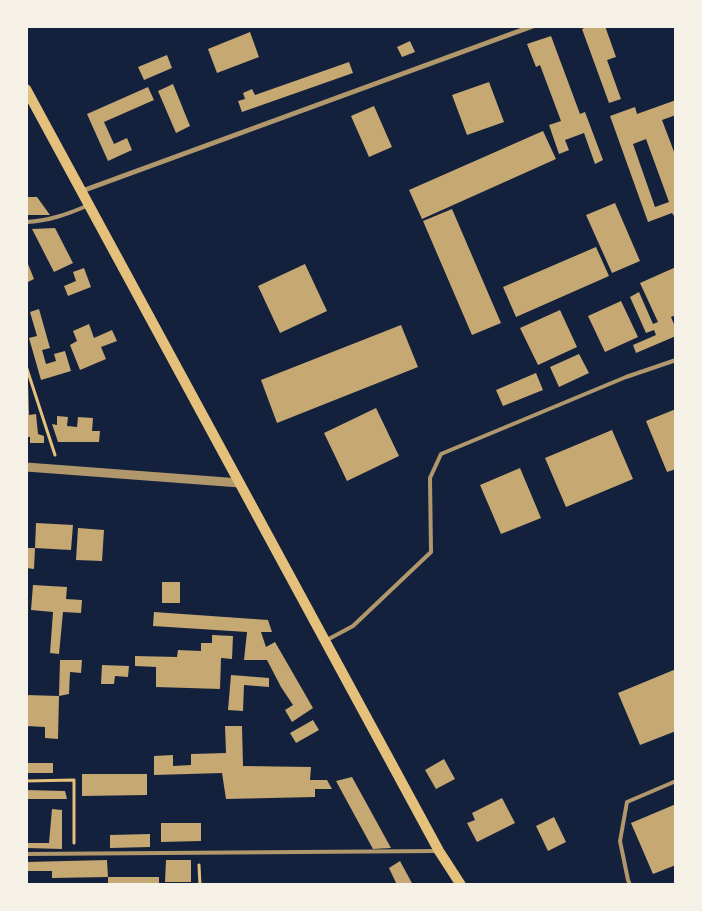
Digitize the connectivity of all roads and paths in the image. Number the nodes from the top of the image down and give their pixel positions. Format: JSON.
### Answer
{"nodes":[{"id":1,"x":533,"y":26,"type":"edge"},
{"id":2,"x":26,"y":88,"type":"edge"},
{"id":3,"x":82,"y":191,"type":"junction"},
{"id":4,"x":90,"y":205,"type":"junction"},
{"id":5,"x":26,"y":222,"type":"edge"},
{"id":6,"x":676,"y":360,"type":"edge"},
{"id":7,"x":26,"y":366,"type":"edge"},
{"id":8,"x":26,"y":467,"type":"edge"},
{"id":9,"x":60,"y":470,"type":"junction"},
{"id":10,"x":240,"y":483,"type":"junction"},
{"id":11,"x":326,"y":641,"type":"junction"},
{"id":12,"x":26,"y":781,"type":"edge"},
{"id":13,"x":676,"y":781,"type":"edge"},
{"id":14,"x":439,"y":851,"type":"junction"},
{"id":15,"x":198,"y":852,"type":"junction"},
{"id":16,"x":74,"y":853,"type":"junction"},
{"id":17,"x":26,"y":854,"type":"edge"},
{"id":18,"x":200,"y":885,"type":"edge"},
{"id":19,"x":462,"y":885,"type":"edge"},
{"id":20,"x":630,"y":885,"type":"edge"}],
"edges":[{"from":1,"to":3,"type":"street"},
{"from":2,"to":3,"type":"main road"},
{"from":3,"to":4,"type":"main road"},
{"from":4,"to":5,"type":"lane"},
{"from":4,"to":10,"type":"main road"},
{"from":6,"to":11,"type":"lane"},
{"from":7,"to":9,"type":"path"},
{"from":8,"to":9,"type":"street"},
{"from":9,"to":10,"type":"street"},
{"from":10,"to":11,"type":"main road"},
{"from":11,"to":14,"type":"main road"},
{"from":12,"to":16,"type":"path"},
{"from":13,"to":20,"type":"lane"},
{"from":14,"to":15,"type":"lane"},
{"from":14,"to":19,"type":"main road"},
{"from":15,"to":16,"type":"lane"},
{"from":15,"to":18,"type":"path"},
{"from":16,"to":17,"type":"lane"}]}
